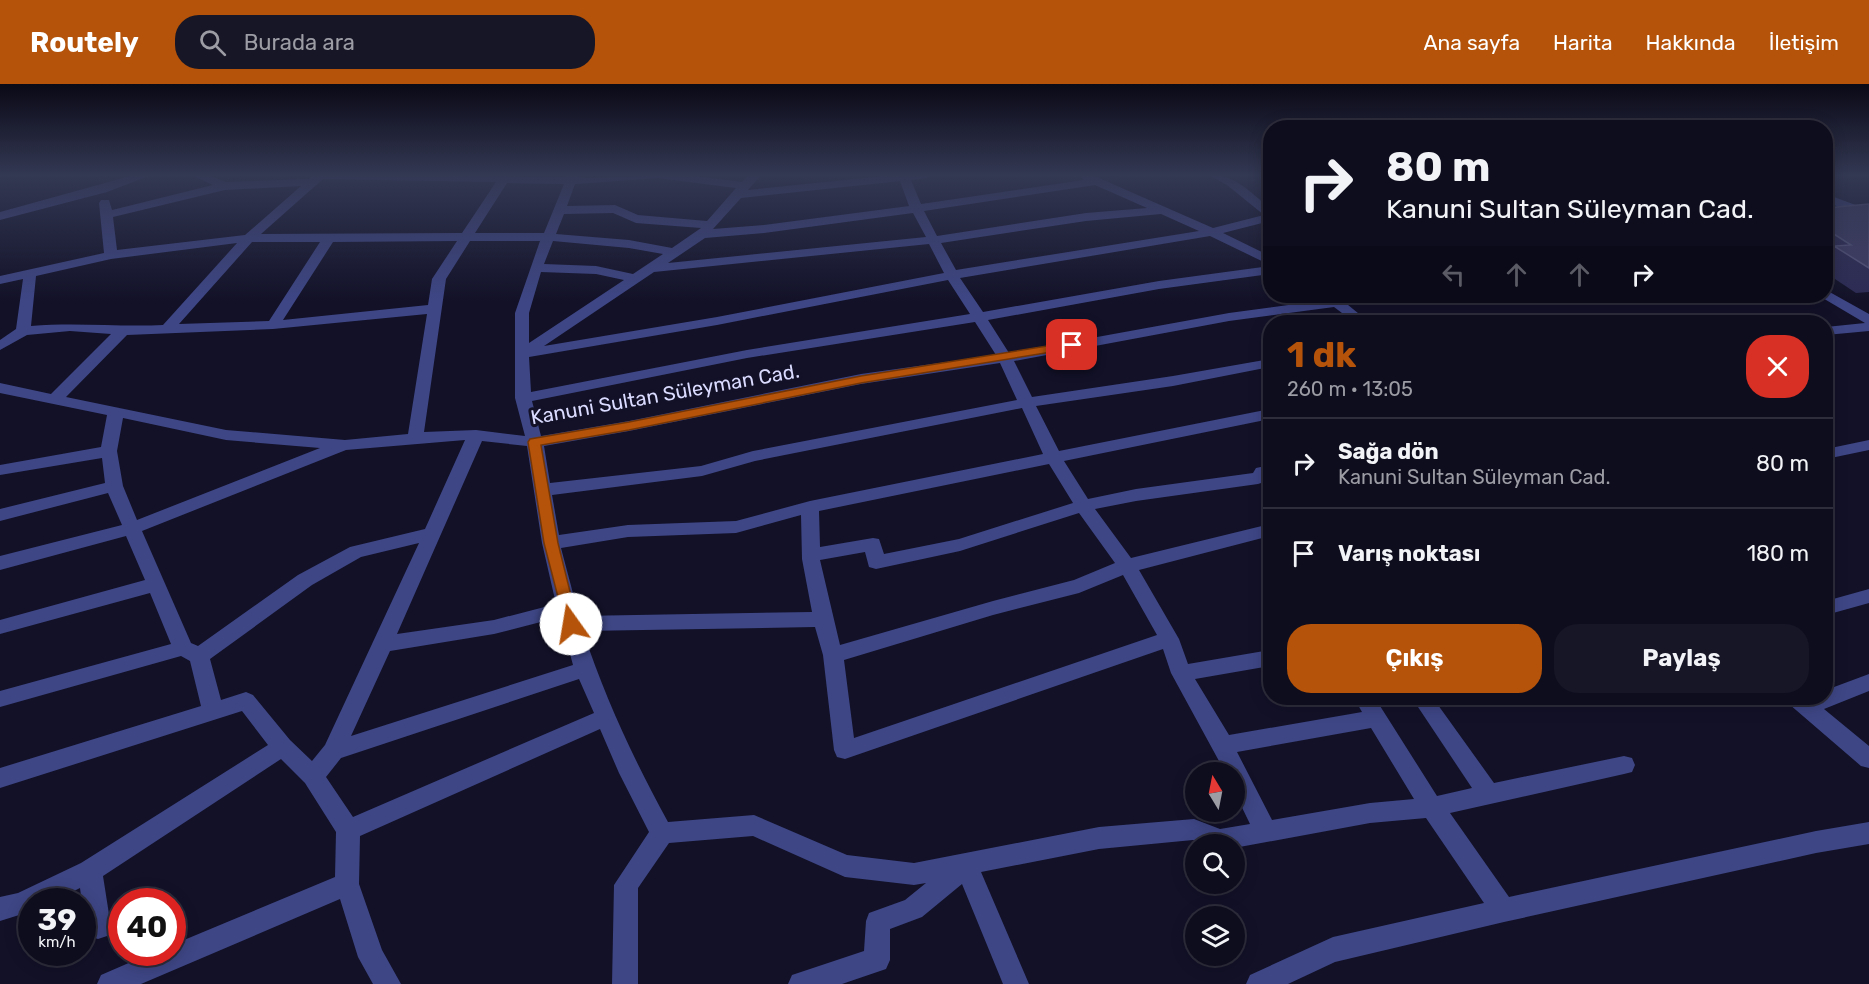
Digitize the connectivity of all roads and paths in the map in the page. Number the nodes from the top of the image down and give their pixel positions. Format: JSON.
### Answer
{"nodes":[{"id":1,"x":106,"y":217,"type":"edge"},
{"id":2,"x":272,"y":217,"type":"edge"},
{"id":3,"x":480,"y":217,"type":"edge"},
{"id":4,"x":556,"y":217,"type":"edge"},
{"id":5,"x":632,"y":217,"type":"edge"},
{"id":6,"x":718,"y":217,"type":"edge"},
{"id":7,"x":847,"y":217,"type":"edge"},
{"id":8,"x":921,"y":217,"type":"edge"},
{"id":9,"x":1086,"y":217,"type":"edge"},
{"id":10,"x":1179,"y":217,"type":"edge"},
{"id":11,"x":1263,"y":217,"type":"edge"},
{"id":12,"x":706,"y":230,"type":"junction"},
{"id":13,"x":1212,"y":232,"type":"junction"},
{"id":14,"x":330,"y":236,"type":"junction"},
{"id":15,"x":467,"y":236,"type":"junction"},
{"id":16,"x":548,"y":237,"type":"junction"},
{"id":17,"x":249,"y":238,"type":"junction"},
{"id":18,"x":933,"y":240,"type":"junction"},
{"id":19,"x":676,"y":254,"type":"junction"},
{"id":20,"x":111,"y":255,"type":"junction"},
{"id":21,"x":1263,"y":258,"type":"edge"},
{"id":22,"x":536,"y":268,"type":"junction"},
{"id":23,"x":654,"y":269,"type":"junction"},
{"id":24,"x":1263,"y":271,"type":"edge"},
{"id":25,"x":30,"y":273,"type":"junction"},
{"id":26,"x":952,"y":275,"type":"junction"},
{"id":27,"x":637,"y":279,"type":"junction"},
{"id":28,"x":0,"y":280,"type":"edge"},
{"id":29,"x":1833,"y":298,"type":"edge"},
{"id":30,"x":1310,"y":303,"type":"edge"},
{"id":31,"x":1338,"y":303,"type":"edge"},
{"id":32,"x":434,"y":309,"type":"junction"},
{"id":33,"x":1353,"y":315,"type":"edge"},
{"id":34,"x":979,"y":317,"type":"junction"},
{"id":35,"x":1869,"y":320,"type":"edge"},
{"id":36,"x":273,"y":325,"type":"junction"},
{"id":37,"x":1869,"y":327,"type":"edge"},
{"id":38,"x":166,"y":330,"type":"junction"},
{"id":39,"x":1833,"y":330,"type":"edge"},
{"id":40,"x":23,"y":331,"type":"junction"},
{"id":41,"x":123,"y":331,"type":"junction"},
{"id":42,"x":0,"y":346,"type":"edge"},
{"id":43,"x":522,"y":354,"type":"junction"},
{"id":44,"x":1005,"y":358,"type":"junction"},
{"id":45,"x":1263,"y":364,"type":"edge"},
{"id":46,"x":0,"y":388,"type":"edge"},
{"id":47,"x":523,"y":398,"type":"junction"},
{"id":48,"x":56,"y":399,"type":"junction"},
{"id":49,"x":1025,"y":403,"type":"junction"},
{"id":50,"x":116,"y":412,"type":"junction"},
{"id":51,"x":1263,"y":415,"type":"edge"},
{"id":52,"x":476,"y":435,"type":"junction"},
{"id":53,"x":415,"y":438,"type":"junction"},
{"id":54,"x":535,"y":442,"type":"junction"},
{"id":55,"x":345,"y":445,"type":"junction"},
{"id":56,"x":1869,"y":445,"type":"edge"},
{"id":57,"x":110,"y":451,"type":"junction"},
{"id":58,"x":1833,"y":453,"type":"edge"},
{"id":59,"x":1053,"y":457,"type":"junction"},
{"id":60,"x":0,"y":470,"type":"edge"},
{"id":61,"x":1263,"y":472,"type":"edge"},
{"id":62,"x":114,"y":486,"type":"junction"},
{"id":63,"x":543,"y":490,"type":"junction"},
{"id":64,"x":1083,"y":506,"type":"junction"},
{"id":65,"x":810,"y":507,"type":"junction"},
{"id":66,"x":0,"y":514,"type":"edge"},
{"id":67,"x":133,"y":528,"type":"junction"},
{"id":68,"x":1263,"y":532,"type":"edge"},
{"id":69,"x":431,"y":534,"type":"junction"},
{"id":70,"x":551,"y":543,"type":"junction"},
{"id":71,"x":811,"y":555,"type":"junction"},
{"id":72,"x":0,"y":563,"type":"edge"},
{"id":73,"x":1127,"y":566,"type":"junction"},
{"id":74,"x":157,"y":584,"type":"junction"},
{"id":75,"x":1869,"y":596,"type":"edge"},
{"id":76,"x":1833,"y":606,"type":"edge"},
{"id":77,"x":569,"y":616,"type":"junction"},
{"id":78,"x":823,"y":619,"type":"junction"},
{"id":79,"x":0,"y":627,"type":"edge"},
{"id":80,"x":1169,"y":639,"type":"junction"},
{"id":81,"x":383,"y":644,"type":"junction"},
{"id":82,"x":191,"y":652,"type":"junction"},
{"id":83,"x":833,"y":655,"type":"junction"},
{"id":84,"x":1263,"y":659,"type":"edge"},
{"id":85,"x":585,"y":669,"type":"junction"},
{"id":86,"x":1181,"y":673,"type":"junction"},
{"id":87,"x":1869,"y":682,"type":"edge"},
{"id":88,"x":1833,"y":693,"type":"edge"},
{"id":89,"x":0,"y":699,"type":"edge"},
{"id":90,"x":1370,"y":705,"type":"edge"},
{"id":91,"x":1427,"y":705,"type":"edge"},
{"id":92,"x":1806,"y":705,"type":"edge"},
{"id":93,"x":213,"y":711,"type":"junction"},
{"id":94,"x":607,"y":717,"type":"junction"},
{"id":95,"x":1378,"y":718,"type":"junction"},
{"id":96,"x":1223,"y":745,"type":"junction"},
{"id":97,"x":282,"y":747,"type":"junction"},
{"id":98,"x":333,"y":751,"type":"junction"},
{"id":99,"x":1869,"y":759,"type":"edge"},
{"id":100,"x":1624,"y":765,"type":"dead end"},
{"id":101,"x":313,"y":776,"type":"junction"},
{"id":102,"x":0,"y":778,"type":"edge"},
{"id":103,"x":1488,"y":793,"type":"junction"},
{"id":104,"x":1432,"y":807,"type":"junction"},
{"id":105,"x":348,"y":830,"type":"junction"},
{"id":106,"x":1266,"y":832,"type":"junction"},
{"id":107,"x":662,"y":833,"type":"junction"},
{"id":108,"x":1869,"y":833,"type":"edge"},
{"id":109,"x":966,"y":865,"type":"junction"},
{"id":110,"x":90,"y":870,"type":"junction"},
{"id":111,"x":347,"y":884,"type":"junction"},
{"id":112,"x":0,"y":909,"type":"edge"},
{"id":113,"x":1503,"y":910,"type":"junction"},
{"id":114,"x":98,"y":927,"type":"dead end"},
{"id":115,"x":110,"y":984,"type":"edge"},
{"id":116,"x":388,"y":984,"type":"edge"},
{"id":117,"x":624,"y":984,"type":"edge"},
{"id":118,"x":801,"y":984,"type":"edge"},
{"id":119,"x":1016,"y":984,"type":"edge"},
{"id":120,"x":1259,"y":984,"type":"edge"}],
"edges":[{"from":1,"to":20,"type":"street"},
{"from":2,"to":17,"type":"street"},
{"from":3,"to":15,"type":"street"},
{"from":4,"to":16,"type":"street"},
{"from":5,"to":12,"type":"street"},
{"from":6,"to":12,"type":"street"},
{"from":7,"to":12,"type":"street"},
{"from":8,"to":18,"type":"street"},
{"from":9,"to":18,"type":"street"},
{"from":10,"to":13,"type":"street"},
{"from":11,"to":13,"type":"street"},
{"from":12,"to":19,"type":"street"},
{"from":13,"to":21,"type":"street"},
{"from":13,"to":26,"type":"street"},
{"from":14,"to":15,"type":"street"},
{"from":14,"to":17,"type":"street"},
{"from":14,"to":36,"type":"street"},
{"from":15,"to":16,"type":"street"},
{"from":15,"to":32,"type":"street"},
{"from":16,"to":19,"type":"street"},
{"from":16,"to":22,"type":"street"},
{"from":17,"to":20,"type":"street"},
{"from":17,"to":38,"type":"street"},
{"from":18,"to":23,"type":"street"},
{"from":18,"to":26,"type":"street"},
{"from":19,"to":23,"type":"street"},
{"from":20,"to":25,"type":"street"},
{"from":22,"to":27,"type":"street"},
{"from":22,"to":43,"type":"street"},
{"from":23,"to":27,"type":"street"},
{"from":24,"to":34,"type":"street"},
{"from":25,"to":28,"type":"street"},
{"from":25,"to":40,"type":"street"},
{"from":26,"to":34,"type":"street"},
{"from":26,"to":43,"type":"street"},
{"from":27,"to":43,"type":"street"},
{"from":29,"to":35,"type":"street"},
{"from":30,"to":44,"type":"street","name":"Kanuni Sultan Süleyman Cad."},
{"from":31,"to":33,"type":"street"},
{"from":32,"to":36,"type":"street"},
{"from":32,"to":53,"type":"street"},
{"from":34,"to":44,"type":"street"},
{"from":34,"to":47,"type":"street"},
{"from":36,"to":38,"type":"street"},
{"from":37,"to":39,"type":"street"},
{"from":38,"to":41,"type":"street"},
{"from":40,"to":41,"type":"street"},
{"from":40,"to":42,"type":"street"},
{"from":41,"to":48,"type":"street"},
{"from":43,"to":47,"type":"street"},
{"from":44,"to":49,"type":"street"},
{"from":44,"to":54,"type":"street","name":"Kanuni Sultan Süleyman Cad."},
{"from":45,"to":49,"type":"street"},
{"from":46,"to":48,"type":"street","name":"Kanuni Sultan Süleyman Cad."},
{"from":47,"to":54,"type":"street"},
{"from":48,"to":50,"type":"street","name":"Kanuni Sultan Süleyman Cad."},
{"from":49,"to":59,"type":"street"},
{"from":49,"to":63,"type":"street"},
{"from":50,"to":55,"type":"street","name":"Kanuni Sultan Süleyman Cad."},
{"from":50,"to":57,"type":"street"},
{"from":51,"to":59,"type":"street"},
{"from":52,"to":53,"type":"street","name":"Kanuni Sultan Süleyman Cad."},
{"from":52,"to":54,"type":"street","name":"Kanuni Sultan Süleyman Cad."},
{"from":52,"to":69,"type":"street"},
{"from":53,"to":55,"type":"street","name":"Kanuni Sultan Süleyman Cad."},
{"from":54,"to":63,"type":"street"},
{"from":55,"to":67,"type":"street"},
{"from":56,"to":58,"type":"street"},
{"from":57,"to":60,"type":"street"},
{"from":57,"to":62,"type":"street"},
{"from":59,"to":64,"type":"street"},
{"from":59,"to":65,"type":"street"},
{"from":61,"to":64,"type":"street"},
{"from":62,"to":66,"type":"street"},
{"from":62,"to":67,"type":"street"},
{"from":63,"to":70,"type":"street"},
{"from":64,"to":71,"type":"street"},
{"from":64,"to":73,"type":"street"},
{"from":65,"to":70,"type":"street"},
{"from":65,"to":71,"type":"street"},
{"from":67,"to":72,"type":"street"},
{"from":67,"to":74,"type":"street"},
{"from":68,"to":73,"type":"street"},
{"from":69,"to":81,"type":"street"},
{"from":69,"to":82,"type":"street"},
{"from":70,"to":77,"type":"street"},
{"from":71,"to":78,"type":"street"},
{"from":73,"to":80,"type":"street"},
{"from":73,"to":83,"type":"street"},
{"from":74,"to":79,"type":"street"},
{"from":74,"to":82,"type":"street"},
{"from":75,"to":76,"type":"street"},
{"from":77,"to":78,"type":"street"},
{"from":77,"to":81,"type":"street"},
{"from":77,"to":85,"type":"street"},
{"from":78,"to":83,"type":"street"},
{"from":80,"to":83,"type":"street"},
{"from":80,"to":86,"type":"street"},
{"from":81,"to":98,"type":"street"},
{"from":82,"to":89,"type":"street"},
{"from":82,"to":93,"type":"street"},
{"from":84,"to":86,"type":"street"},
{"from":85,"to":94,"type":"street"},
{"from":85,"to":98,"type":"street"},
{"from":86,"to":96,"type":"street"},
{"from":87,"to":88,"type":"street"},
{"from":90,"to":95,"type":"street"},
{"from":91,"to":103,"type":"street"},
{"from":92,"to":99,"type":"street"},
{"from":93,"to":97,"type":"street"},
{"from":93,"to":102,"type":"street"},
{"from":94,"to":105,"type":"street"},
{"from":94,"to":107,"type":"street"},
{"from":95,"to":96,"type":"street"},
{"from":95,"to":104,"type":"street"},
{"from":96,"to":106,"type":"street"},
{"from":97,"to":101,"type":"street"},
{"from":97,"to":110,"type":"street"},
{"from":98,"to":101,"type":"street"},
{"from":100,"to":103,"type":"street"},
{"from":101,"to":105,"type":"street"},
{"from":103,"to":104,"type":"street"},
{"from":104,"to":106,"type":"street"},
{"from":104,"to":113,"type":"street"},
{"from":105,"to":111,"type":"street"},
{"from":106,"to":109,"type":"street"},
{"from":107,"to":109,"type":"street"},
{"from":107,"to":117,"type":"street"},
{"from":108,"to":113,"type":"street"},
{"from":109,"to":118,"type":"street"},
{"from":109,"to":119,"type":"street"},
{"from":110,"to":112,"type":"street"},
{"from":110,"to":114,"type":"street"},
{"from":111,"to":115,"type":"street"},
{"from":111,"to":116,"type":"street"},
{"from":113,"to":120,"type":"street"}]}
